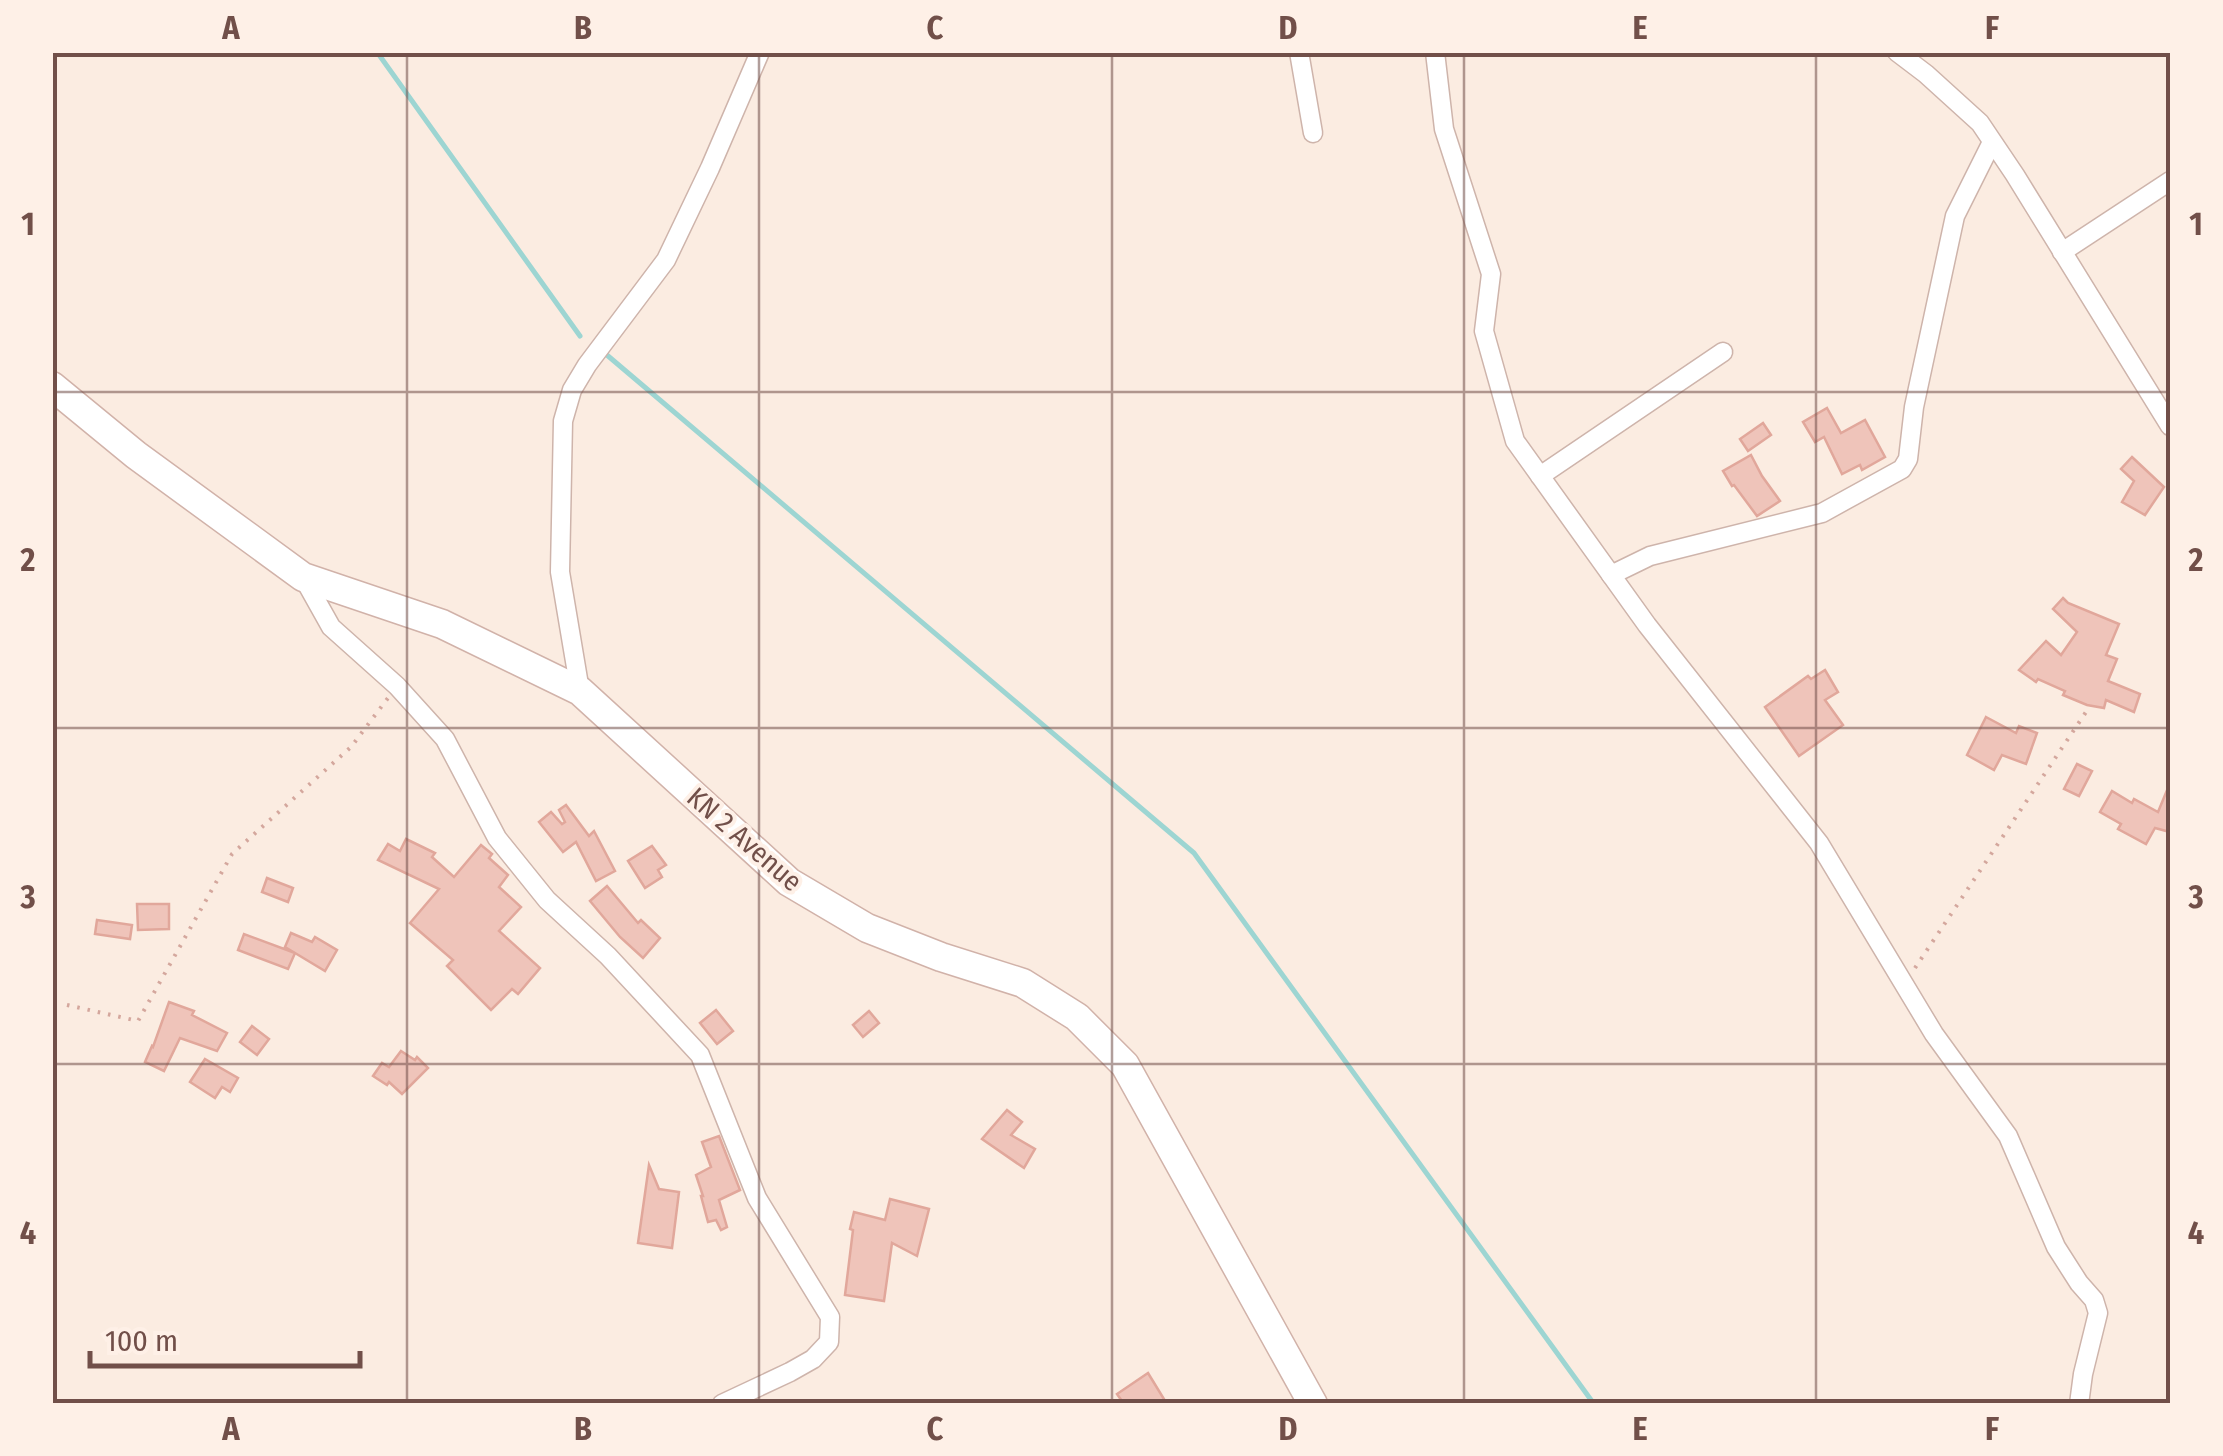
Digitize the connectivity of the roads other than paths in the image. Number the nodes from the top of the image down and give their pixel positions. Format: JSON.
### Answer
{"nodes":[{"id":1,"x":760,"y":52,"type":"edge"},
{"id":2,"x":1298,"y":52,"type":"edge"},
{"id":3,"x":1434,"y":52,"type":"edge"},
{"id":4,"x":1897,"y":52,"type":"edge"},
{"id":5,"x":1313,"y":133,"type":"dead end"},
{"id":6,"x":1992,"y":142,"type":"junction"},
{"id":7,"x":2170,"y":181,"type":"edge"},
{"id":8,"x":2062,"y":252,"type":"junction"},
{"id":9,"x":1723,"y":352,"type":"dead end"},
{"id":10,"x":52,"y":386,"type":"edge"},
{"id":11,"x":2170,"y":426,"type":"edge"},
{"id":12,"x":1540,"y":476,"type":"junction"},
{"id":13,"x":1611,"y":576,"type":"junction"},
{"id":14,"x":302,"y":577,"type":"junction"},
{"id":15,"x":580,"y":691,"type":"junction"},
{"id":16,"x":722,"y":1404,"type":"edge"},
{"id":17,"x":1313,"y":1404,"type":"edge"},
{"id":18,"x":2079,"y":1404,"type":"edge"}],
"edges":[{"from":1,"to":15,"type":"street"},
{"from":2,"to":5,"type":"street"},
{"from":3,"to":12,"type":"street"},
{"from":4,"to":6,"type":"street"},
{"from":6,"to":8,"type":"street"},
{"from":6,"to":13,"type":"street"},
{"from":7,"to":8,"type":"street"},
{"from":8,"to":11,"type":"street"},
{"from":9,"to":12,"type":"street"},
{"from":10,"to":14,"type":"main road","name":"KN 2 Avenue"},
{"from":12,"to":13,"type":"street"},
{"from":13,"to":18,"type":"street"},
{"from":14,"to":15,"type":"main road","name":"KN 2 Avenue"},
{"from":14,"to":16,"type":"street"},
{"from":15,"to":17,"type":"main road","name":"KN 2 Avenue"}]}
